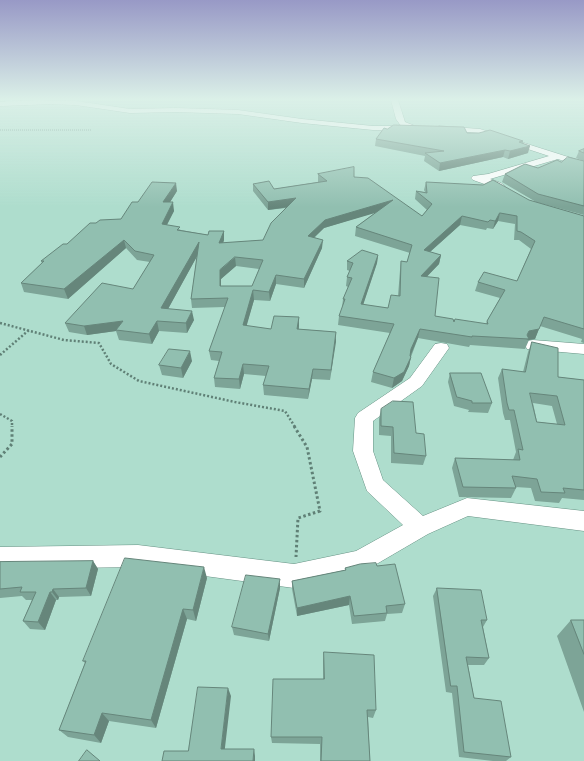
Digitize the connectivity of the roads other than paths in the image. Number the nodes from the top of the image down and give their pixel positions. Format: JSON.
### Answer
{"nodes":[{"id":1,"x":493,"y":136,"type":"edge"},
{"id":2,"x":556,"y":157,"type":"junction"},
{"id":3,"x":584,"y":165,"type":"edge"},
{"id":4,"x":520,"y":200,"type":"edge"},
{"id":5,"x":534,"y":345,"type":"edge"},
{"id":6,"x":441,"y":348,"type":"dead end"},
{"id":7,"x":584,"y":350,"type":"edge"},
{"id":8,"x":584,"y":521,"type":"edge"},
{"id":9,"x":420,"y":527,"type":"junction"},
{"id":10,"x":0,"y":558,"type":"edge"}],
"edges":[{"from":1,"to":2,"type":"street"},
{"from":2,"to":3,"type":"street"},
{"from":2,"to":4,"type":"street"},
{"from":5,"to":7,"type":"street"},
{"from":6,"to":9,"type":"street"},
{"from":8,"to":9,"type":"street"},
{"from":9,"to":10,"type":"street"}]}
